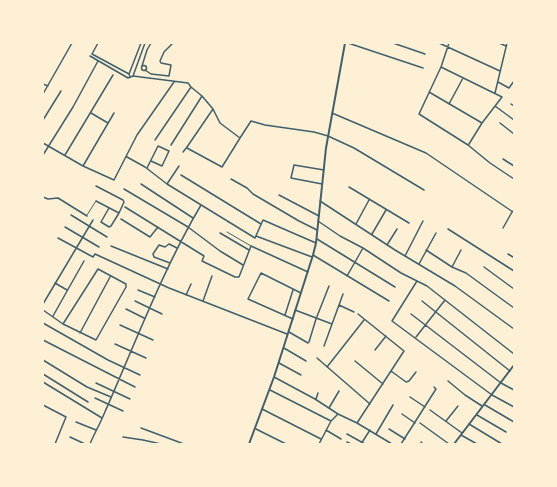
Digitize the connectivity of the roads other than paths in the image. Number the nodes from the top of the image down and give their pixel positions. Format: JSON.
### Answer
{"nodes":[{"id":1,"x":72,"y":43,"type":"edge"},
{"id":2,"x":98,"y":43,"type":"edge"},
{"id":3,"x":141,"y":43,"type":"edge"},
{"id":4,"x":145,"y":43,"type":"edge"},
{"id":5,"x":152,"y":43,"type":"edge"},
{"id":6,"x":345,"y":43,"type":"edge"},
{"id":7,"x":348,"y":43,"type":"edge"},
{"id":8,"x":393,"y":43,"type":"edge"},
{"id":9,"x":439,"y":43,"type":"edge"},
{"id":10,"x":449,"y":43,"type":"edge"},
{"id":11,"x":500,"y":43,"type":"edge"},
{"id":12,"x":507,"y":43,"type":"edge"},
{"id":13,"x":172,"y":44,"type":"dead end"},
{"id":14,"x":448,"y":46,"type":"junction"},
{"id":15,"x":506,"y":46,"type":"junction"},
{"id":16,"x":425,"y":54,"type":"dead end"},
{"id":17,"x":90,"y":56,"type":"dead end"},
{"id":18,"x":98,"y":61,"type":"junction"},
{"id":19,"x":142,"y":66,"type":"junction"},
{"id":20,"x":441,"y":67,"type":"junction"},
{"id":21,"x":423,"y":68,"type":"dead end"},
{"id":22,"x":141,"y":69,"type":"junction"},
{"id":23,"x":134,"y":70,"type":"junction"},
{"id":24,"x":145,"y":70,"type":"junction"},
{"id":25,"x":500,"y":71,"type":"junction"},
{"id":26,"x":129,"y":74,"type":"junction"},
{"id":27,"x":113,"y":75,"type":"dead end"},
{"id":28,"x":133,"y":76,"type":"junction"},
{"id":29,"x":130,"y":77,"type":"junction"},
{"id":30,"x":462,"y":78,"type":"junction"},
{"id":31,"x":514,"y":81,"type":"edge"},
{"id":32,"x":174,"y":82,"type":"junction"},
{"id":33,"x":498,"y":82,"type":"junction"},
{"id":34,"x":43,"y":84,"type":"edge"},
{"id":35,"x":48,"y":86,"type":"junction"},
{"id":36,"x":191,"y":87,"type":"junction"},
{"id":37,"x":61,"y":91,"type":"dead end"},
{"id":38,"x":429,"y":92,"type":"junction"},
{"id":39,"x":495,"y":93,"type":"junction"},
{"id":40,"x":43,"y":94,"type":"edge"},
{"id":41,"x":202,"y":96,"type":"junction"},
{"id":42,"x":449,"y":104,"type":"junction"},
{"id":43,"x":511,"y":104,"type":"dead end"},
{"id":44,"x":495,"y":106,"type":"junction"},
{"id":45,"x":514,"y":106,"type":"edge"},
{"id":46,"x":213,"y":109,"type":"junction"},
{"id":47,"x":91,"y":113,"type":"junction"},
{"id":48,"x":332,"y":113,"type":"junction"},
{"id":49,"x":114,"y":114,"type":"dead end"},
{"id":50,"x":43,"y":120,"type":"edge"},
{"id":51,"x":514,"y":120,"type":"edge"},
{"id":52,"x":108,"y":123,"type":"junction"},
{"id":53,"x":482,"y":123,"type":"junction"},
{"id":54,"x":500,"y":123,"type":"dead end"},
{"id":55,"x":514,"y":134,"type":"edge"},
{"id":56,"x":328,"y":136,"type":"junction"},
{"id":57,"x":240,"y":138,"type":"junction"},
{"id":58,"x":155,"y":140,"type":"dead end"},
{"id":59,"x":43,"y":143,"type":"edge"},
{"id":60,"x":171,"y":145,"type":"dead end"},
{"id":61,"x":468,"y":145,"type":"junction"},
{"id":62,"x":49,"y":147,"type":"junction"},
{"id":63,"x":187,"y":147,"type":"junction"},
{"id":64,"x":183,"y":152,"type":"dead end"},
{"id":65,"x":43,"y":155,"type":"edge"},
{"id":66,"x":65,"y":156,"type":"junction"},
{"id":67,"x":127,"y":157,"type":"junction"},
{"id":68,"x":503,"y":159,"type":"dead end"},
{"id":69,"x":151,"y":161,"type":"junction"},
{"id":70,"x":83,"y":166,"type":"junction"},
{"id":71,"x":179,"y":166,"type":"dead end"},
{"id":72,"x":514,"y":166,"type":"edge"},
{"id":73,"x":147,"y":168,"type":"junction"},
{"id":74,"x":324,"y":170,"type":"junction"},
{"id":75,"x":181,"y":175,"type":"dead end"},
{"id":76,"x":231,"y":179,"type":"dead end"},
{"id":77,"x":514,"y":179,"type":"edge"},
{"id":78,"x":141,"y":184,"type":"dead end"},
{"id":79,"x":167,"y":184,"type":"junction"},
{"id":80,"x":322,"y":184,"type":"junction"},
{"id":81,"x":96,"y":186,"type":"dead end"},
{"id":82,"x":349,"y":187,"type":"dead end"},
{"id":83,"x":124,"y":189,"type":"dead end"},
{"id":84,"x":424,"y":190,"type":"dead end"},
{"id":85,"x":279,"y":195,"type":"dead end"},
{"id":86,"x":43,"y":197,"type":"edge"},
{"id":87,"x":369,"y":200,"type":"junction"},
{"id":88,"x":96,"y":201,"type":"joint"},
{"id":89,"x":320,"y":201,"type":"junction"},
{"id":90,"x":201,"y":205,"type":"junction"},
{"id":91,"x":125,"y":207,"type":"dead end"},
{"id":92,"x":109,"y":208,"type":"junction"},
{"id":93,"x":514,"y":209,"type":"edge"},
{"id":94,"x":386,"y":210,"type":"junction"},
{"id":95,"x":512,"y":212,"type":"junction"},
{"id":96,"x":119,"y":213,"type":"junction"},
{"id":97,"x":71,"y":215,"type":"dead end"},
{"id":98,"x":86,"y":216,"type":"joint"},
{"id":99,"x":319,"y":216,"type":"junction"},
{"id":100,"x":194,"y":218,"type":"junction"},
{"id":101,"x":121,"y":219,"type":"dead end"},
{"id":102,"x":92,"y":220,"type":"dead end"},
{"id":103,"x":318,"y":221,"type":"junction"},
{"id":104,"x":423,"y":221,"type":"dead end"},
{"id":105,"x":409,"y":223,"type":"dead end"},
{"id":106,"x":261,"y":224,"type":"junction"},
{"id":107,"x":356,"y":224,"type":"junction"},
{"id":108,"x":88,"y":226,"type":"junction"},
{"id":109,"x":65,"y":227,"type":"dead end"},
{"id":110,"x":158,"y":227,"type":"junction"},
{"id":111,"x":188,"y":227,"type":"junction"},
{"id":112,"x":503,"y":228,"type":"dead end"},
{"id":113,"x":396,"y":229,"type":"dead end"},
{"id":114,"x":448,"y":229,"type":"dead end"},
{"id":115,"x":317,"y":230,"type":"junction"},
{"id":116,"x":227,"y":232,"type":"dead end"},
{"id":117,"x":220,"y":233,"type":"dead end"},
{"id":118,"x":436,"y":233,"type":"dead end"},
{"id":119,"x":372,"y":234,"type":"junction"},
{"id":120,"x":256,"y":236,"type":"junction"},
{"id":121,"x":83,"y":237,"type":"junction"},
{"id":122,"x":107,"y":237,"type":"dead end"},
{"id":123,"x":58,"y":238,"type":"dead end"},
{"id":124,"x":316,"y":238,"type":"junction"},
{"id":125,"x":181,"y":242,"type":"junction"},
{"id":126,"x":316,"y":243,"type":"junction"},
{"id":127,"x":387,"y":245,"type":"junction"},
{"id":128,"x":111,"y":246,"type":"dead end"},
{"id":129,"x":251,"y":246,"type":"junction"},
{"id":130,"x":99,"y":247,"type":"dead end"},
{"id":131,"x":76,"y":248,"type":"junction"},
{"id":132,"x":364,"y":248,"type":"junction"},
{"id":133,"x":178,"y":249,"type":"junction"},
{"id":134,"x":249,"y":250,"type":"junction"},
{"id":135,"x":426,"y":250,"type":"junction"},
{"id":136,"x":461,"y":250,"type":"dead end"},
{"id":137,"x":508,"y":254,"type":"dead end"},
{"id":138,"x":313,"y":256,"type":"junction"},
{"id":139,"x":405,"y":256,"type":"junction"},
{"id":140,"x":514,"y":256,"type":"edge"},
{"id":141,"x":84,"y":261,"type":"dead end"},
{"id":142,"x":355,"y":262,"type":"junction"},
{"id":143,"x":170,"y":263,"type":"junction"},
{"id":144,"x":419,"y":264,"type":"junction"},
{"id":145,"x":243,"y":265,"type":"junction"},
{"id":146,"x":452,"y":267,"type":"junction"},
{"id":147,"x":484,"y":267,"type":"dead end"},
{"id":148,"x":168,"y":269,"type":"junction"},
{"id":149,"x":514,"y":271,"type":"edge"},
{"id":150,"x":308,"y":272,"type":"junction"},
{"id":151,"x":212,"y":276,"type":"dead end"},
{"id":152,"x":347,"y":276,"type":"junction"},
{"id":153,"x":110,"y":277,"type":"junction"},
{"id":154,"x":417,"y":281,"type":"junction"},
{"id":155,"x":55,"y":283,"type":"junction"},
{"id":156,"x":161,"y":284,"type":"junction"},
{"id":157,"x":191,"y":284,"type":"dead end"},
{"id":158,"x":329,"y":286,"type":"dead end"},
{"id":159,"x":395,"y":286,"type":"dead end"},
{"id":160,"x":514,"y":289,"type":"edge"},
{"id":161,"x":67,"y":290,"type":"junction"},
{"id":162,"x":138,"y":290,"type":"dead end"},
{"id":163,"x":294,"y":290,"type":"junction"},
{"id":164,"x":301,"y":294,"type":"junction"},
{"id":165,"x":343,"y":294,"type":"dead end"},
{"id":166,"x":186,"y":295,"type":"junction"},
{"id":167,"x":155,"y":297,"type":"junction"},
{"id":168,"x":445,"y":300,"type":"junction"},
{"id":169,"x":135,"y":301,"type":"dead end"},
{"id":170,"x":203,"y":301,"type":"junction"},
{"id":171,"x":389,"y":301,"type":"dead end"},
{"id":172,"x":422,"y":302,"type":"dead end"},
{"id":173,"x":43,"y":304,"type":"edge"},
{"id":174,"x":339,"y":305,"type":"junction"},
{"id":175,"x":150,"y":308,"type":"junction"},
{"id":176,"x":514,"y":308,"type":"edge"},
{"id":177,"x":43,"y":310,"type":"edge"},
{"id":178,"x":126,"y":310,"type":"dead end"},
{"id":179,"x":296,"y":310,"type":"junction"},
{"id":180,"x":354,"y":312,"type":"dead end"},
{"id":181,"x":435,"y":312,"type":"junction"},
{"id":182,"x":162,"y":314,"type":"dead end"},
{"id":183,"x":358,"y":314,"type":"dead end"},
{"id":184,"x":411,"y":314,"type":"dead end"},
{"id":185,"x":285,"y":315,"type":"junction"},
{"id":186,"x":53,"y":316,"type":"junction"},
{"id":187,"x":145,"y":318,"type":"junction"},
{"id":188,"x":293,"y":318,"type":"junction"},
{"id":189,"x":316,"y":319,"type":"junction"},
{"id":190,"x":364,"y":320,"type":"junction"},
{"id":191,"x":43,"y":323,"type":"edge"},
{"id":192,"x":64,"y":324,"type":"junction"},
{"id":193,"x":332,"y":324,"type":"junction"},
{"id":194,"x":120,"y":325,"type":"dead end"},
{"id":195,"x":426,"y":325,"type":"junction"},
{"id":196,"x":514,"y":329,"type":"edge"},
{"id":197,"x":80,"y":333,"type":"junction"},
{"id":198,"x":288,"y":333,"type":"junction"},
{"id":199,"x":139,"y":334,"type":"junction"},
{"id":200,"x":386,"y":336,"type":"junction"},
{"id":201,"x":416,"y":337,"type":"junction"},
{"id":202,"x":43,"y":340,"type":"edge"},
{"id":203,"x":153,"y":340,"type":"dead end"},
{"id":204,"x":116,"y":344,"type":"dead end"},
{"id":205,"x":324,"y":346,"type":"dead end"},
{"id":206,"x":284,"y":347,"type":"junction"},
{"id":207,"x":375,"y":350,"type":"dead end"},
{"id":208,"x":131,"y":351,"type":"junction"},
{"id":209,"x":514,"y":354,"type":"edge"},
{"id":210,"x":146,"y":358,"type":"dead end"},
{"id":211,"x":317,"y":358,"type":"dead end"},
{"id":212,"x":43,"y":360,"type":"edge"},
{"id":213,"x":306,"y":361,"type":"dead end"},
{"id":214,"x":355,"y":361,"type":"dead end"},
{"id":215,"x":279,"y":363,"type":"junction"},
{"id":216,"x":514,"y":366,"type":"edge"},
{"id":217,"x":124,"y":367,"type":"junction"},
{"id":218,"x":327,"y":367,"type":"junction"},
{"id":219,"x":391,"y":371,"type":"junction"},
{"id":220,"x":510,"y":371,"type":"junction"},
{"id":221,"x":416,"y":372,"type":"dead end"},
{"id":222,"x":43,"y":374,"type":"edge"},
{"id":223,"x":140,"y":375,"type":"dead end"},
{"id":224,"x":301,"y":375,"type":"dead end"},
{"id":225,"x":274,"y":377,"type":"junction"},
{"id":226,"x":118,"y":379,"type":"junction"},
{"id":227,"x":448,"y":381,"type":"dead end"},
{"id":228,"x":43,"y":382,"type":"edge"},
{"id":229,"x":500,"y":383,"type":"junction"},
{"id":230,"x":96,"y":384,"type":"dead end"},
{"id":231,"x":383,"y":384,"type":"junction"},
{"id":232,"x":135,"y":387,"type":"dead end"},
{"id":233,"x":434,"y":387,"type":"dead end"},
{"id":234,"x":270,"y":390,"type":"junction"},
{"id":235,"x":514,"y":390,"type":"edge"},
{"id":236,"x":114,"y":391,"type":"junction"},
{"id":237,"x":338,"y":391,"type":"dead end"},
{"id":238,"x":318,"y":393,"type":"dead end"},
{"id":239,"x":492,"y":395,"type":"junction"},
{"id":240,"x":410,"y":397,"type":"dead end"},
{"id":241,"x":95,"y":398,"type":"dead end"},
{"id":242,"x":111,"y":398,"type":"junction"},
{"id":243,"x":130,"y":399,"type":"dead end"},
{"id":244,"x":315,"y":399,"type":"junction"},
{"id":245,"x":88,"y":402,"type":"dead end"},
{"id":246,"x":108,"y":404,"type":"junction"},
{"id":247,"x":370,"y":404,"type":"junction"},
{"id":248,"x":43,"y":405,"type":"edge"},
{"id":249,"x":393,"y":405,"type":"dead end"},
{"id":250,"x":458,"y":406,"type":"dead end"},
{"id":251,"x":484,"y":406,"type":"junction"},
{"id":252,"x":425,"y":407,"type":"junction"},
{"id":253,"x":514,"y":407,"type":"edge"},
{"id":254,"x":329,"y":408,"type":"junction"},
{"id":255,"x":262,"y":409,"type":"junction"},
{"id":256,"x":430,"y":410,"type":"dead end"},
{"id":257,"x":123,"y":411,"type":"dead end"},
{"id":258,"x":338,"y":414,"type":"junction"},
{"id":259,"x":402,"y":414,"type":"dead end"},
{"id":260,"x":476,"y":415,"type":"junction"},
{"id":261,"x":102,"y":418,"type":"junction"},
{"id":262,"x":331,"y":421,"type":"junction"},
{"id":263,"x":76,"y":422,"type":"dead end"},
{"id":264,"x":446,"y":422,"type":"junction"},
{"id":265,"x":514,"y":422,"type":"edge"},
{"id":266,"x":357,"y":423,"type":"junction"},
{"id":267,"x":415,"y":423,"type":"junction"},
{"id":268,"x":420,"y":423,"type":"dead end"},
{"id":269,"x":469,"y":424,"type":"junction"},
{"id":270,"x":141,"y":428,"type":"dead end"},
{"id":271,"x":255,"y":428,"type":"junction"},
{"id":272,"x":389,"y":429,"type":"dead end"},
{"id":273,"x":96,"y":430,"type":"junction"},
{"id":274,"x":326,"y":430,"type":"junction"},
{"id":275,"x":370,"y":430,"type":"junction"},
{"id":276,"x":506,"y":432,"type":"dead end"},
{"id":277,"x":347,"y":434,"type":"dead end"},
{"id":278,"x":376,"y":434,"type":"junction"},
{"id":279,"x":462,"y":434,"type":"junction"},
{"id":280,"x":70,"y":437,"type":"dead end"},
{"id":281,"x":123,"y":437,"type":"dead end"},
{"id":282,"x":321,"y":439,"type":"junction"},
{"id":283,"x":341,"y":439,"type":"dead end"},
{"id":284,"x":405,"y":439,"type":"junction"},
{"id":285,"x":347,"y":442,"type":"dead end"},
{"id":286,"x":319,"y":443,"type":"edge"},
{"id":287,"x":362,"y":443,"type":"edge"},
{"id":288,"x":55,"y":444,"type":"edge"},
{"id":289,"x":85,"y":444,"type":"edge"},
{"id":290,"x":90,"y":444,"type":"edge"},
{"id":291,"x":161,"y":444,"type":"edge"},
{"id":292,"x":184,"y":444,"type":"edge"},
{"id":293,"x":249,"y":444,"type":"edge"},
{"id":294,"x":286,"y":444,"type":"edge"},
{"id":295,"x":323,"y":444,"type":"edge"},
{"id":296,"x":351,"y":444,"type":"edge"},
{"id":297,"x":365,"y":444,"type":"edge"},
{"id":298,"x":392,"y":444,"type":"edge"},
{"id":299,"x":401,"y":444,"type":"edge"},
{"id":300,"x":449,"y":444,"type":"edge"},
{"id":301,"x":454,"y":444,"type":"edge"},
{"id":302,"x":477,"y":444,"type":"edge"},
{"id":303,"x":502,"y":444,"type":"edge"}],
"edges":[{"from":1,"to":35,"type":"street"},
{"from":2,"to":26,"type":"street"},
{"from":3,"to":26,"type":"street"},
{"from":4,"to":23,"type":"street"},
{"from":5,"to":19,"type":"street"},
{"from":6,"to":48,"type":"street"},
{"from":7,"to":21,"type":"street"},
{"from":8,"to":16,"type":"street"},
{"from":9,"to":14,"type":"street"},
{"from":10,"to":14,"type":"street"},
{"from":11,"to":15,"type":"street"},
{"from":12,"to":15,"type":"street"},
{"from":13,"to":24,"type":"street"},
{"from":14,"to":20,"type":"street"},
{"from":14,"to":25,"type":"street"},
{"from":15,"to":25,"type":"street"},
{"from":17,"to":18,"type":"street"},
{"from":18,"to":29,"type":"street"},
{"from":18,"to":62,"type":"street"},
{"from":19,"to":22,"type":"street"},
{"from":19,"to":24,"type":"street"},
{"from":20,"to":30,"type":"street"},
{"from":20,"to":38,"type":"street"},
{"from":22,"to":23,"type":"street"},
{"from":22,"to":24,"type":"street"},
{"from":23,"to":28,"type":"street"},
{"from":25,"to":33,"type":"street"},
{"from":26,"to":29,"type":"street"},
{"from":27,"to":47,"type":"street"},
{"from":28,"to":29,"type":"street"},
{"from":28,"to":32,"type":"street"},
{"from":30,"to":39,"type":"street"},
{"from":30,"to":42,"type":"street"},
{"from":31,"to":33,"type":"street"},
{"from":32,"to":36,"type":"street"},
{"from":32,"to":67,"type":"street"},
{"from":33,"to":39,"type":"street"},
{"from":34,"to":35,"type":"street"},
{"from":35,"to":40,"type":"street"},
{"from":36,"to":41,"type":"street"},
{"from":36,"to":58,"type":"street"},
{"from":37,"to":50,"type":"street"},
{"from":38,"to":42,"type":"street"},
{"from":38,"to":61,"type":"street"},
{"from":39,"to":44,"type":"street"},
{"from":41,"to":46,"type":"street"},
{"from":41,"to":60,"type":"street"},
{"from":42,"to":53,"type":"street"},
{"from":43,"to":45,"type":"street"},
{"from":44,"to":51,"type":"street"},
{"from":44,"to":53,"type":"street"},
{"from":46,"to":57,"type":"street"},
{"from":46,"to":63,"type":"street"},
{"from":47,"to":52,"type":"street"},
{"from":47,"to":66,"type":"street"},
{"from":48,"to":56,"type":"street"},
{"from":48,"to":95,"type":"street"},
{"from":49,"to":52,"type":"street"},
{"from":52,"to":70,"type":"street"},
{"from":53,"to":61,"type":"street"},
{"from":54,"to":55,"type":"street"},
{"from":56,"to":57,"type":"street"},
{"from":56,"to":74,"type":"street"},
{"from":56,"to":84,"type":"street"},
{"from":57,"to":63,"type":"street"},
{"from":59,"to":62,"type":"street"},
{"from":61,"to":77,"type":"street"},
{"from":62,"to":65,"type":"street"},
{"from":62,"to":66,"type":"street"},
{"from":63,"to":64,"type":"street"},
{"from":66,"to":70,"type":"street"},
{"from":67,"to":70,"type":"street"},
{"from":67,"to":73,"type":"street"},
{"from":68,"to":72,"type":"street"},
{"from":69,"to":69,"type":"street"},
{"from":69,"to":73,"type":"street"},
{"from":71,"to":79,"type":"street"},
{"from":73,"to":79,"type":"street"},
{"from":74,"to":80,"type":"street"},
{"from":74,"to":80,"type":"street"},
{"from":75,"to":106,"type":"street"},
{"from":76,"to":115,"type":"street"},
{"from":78,"to":100,"type":"street"},
{"from":79,"to":90,"type":"street"},
{"from":80,"to":89,"type":"street"},
{"from":81,"to":96,"type":"street"},
{"from":82,"to":87,"type":"street"},
{"from":83,"to":111,"type":"street"},
{"from":85,"to":99,"type":"street"},
{"from":86,"to":98,"type":"street"},
{"from":87,"to":94,"type":"street"},
{"from":87,"to":107,"type":"street"},
{"from":88,"to":92,"type":"street"},
{"from":88,"to":98,"type":"lane"},
{"from":89,"to":99,"type":"street"},
{"from":89,"to":107,"type":"street"},
{"from":90,"to":100,"type":"street"},
{"from":90,"to":120,"type":"street"},
{"from":91,"to":110,"type":"street"},
{"from":92,"to":96,"type":"street"},
{"from":92,"to":96,"type":"street"},
{"from":93,"to":95,"type":"street"},
{"from":94,"to":105,"type":"street"},
{"from":94,"to":119,"type":"street"},
{"from":95,"to":112,"type":"street"},
{"from":97,"to":108,"type":"street"},
{"from":99,"to":103,"type":"street"},
{"from":100,"to":111,"type":"street"},
{"from":101,"to":110,"type":"street"},
{"from":102,"to":108,"type":"street"},
{"from":103,"to":115,"type":"street"},
{"from":103,"to":132,"type":"street"},
{"from":104,"to":139,"type":"street"},
{"from":106,"to":120,"type":"street"},
{"from":106,"to":126,"type":"street"},
{"from":107,"to":119,"type":"street"},
{"from":108,"to":121,"type":"street"},
{"from":108,"to":122,"type":"street"},
{"from":109,"to":121,"type":"street"},
{"from":110,"to":125,"type":"street"},
{"from":111,"to":125,"type":"street"},
{"from":111,"to":145,"type":"street"},
{"from":113,"to":127,"type":"street"},
{"from":114,"to":149,"type":"street"},
{"from":115,"to":124,"type":"street"},
{"from":116,"to":129,"type":"lane"},
{"from":117,"to":134,"type":"street"},
{"from":118,"to":135,"type":"street"},
{"from":119,"to":127,"type":"street"},
{"from":120,"to":138,"type":"street"},
{"from":121,"to":130,"type":"street"},
{"from":121,"to":131,"type":"street"},
{"from":123,"to":131,"type":"street"},
{"from":124,"to":126,"type":"street"},
{"from":124,"to":142,"type":"street"},
{"from":125,"to":133,"type":"street"},
{"from":125,"to":145,"type":"street"},
{"from":126,"to":138,"type":"street"},
{"from":127,"to":139,"type":"street"},
{"from":128,"to":148,"type":"street"},
{"from":129,"to":134,"type":"street"},
{"from":129,"to":150,"type":"street"},
{"from":131,"to":155,"type":"street"},
{"from":131,"to":156,"type":"street"},
{"from":132,"to":142,"type":"street"},
{"from":132,"to":154,"type":"street"},
{"from":133,"to":143,"type":"street"},
{"from":133,"to":143,"type":"street"},
{"from":134,"to":145,"type":"street"},
{"from":135,"to":144,"type":"street"},
{"from":135,"to":146,"type":"street"},
{"from":136,"to":146,"type":"street"},
{"from":137,"to":140,"type":"street"},
{"from":138,"to":150,"type":"street"},
{"from":138,"to":152,"type":"street"},
{"from":139,"to":144,"type":"street"},
{"from":141,"to":161,"type":"street"},
{"from":142,"to":152,"type":"street"},
{"from":142,"to":159,"type":"street"},
{"from":143,"to":148,"type":"street"},
{"from":144,"to":196,"type":"street"},
{"from":146,"to":176,"type":"street"},
{"from":147,"to":160,"type":"street"},
{"from":148,"to":156,"type":"street"},
{"from":150,"to":164,"type":"street"},
{"from":151,"to":170,"type":"street"},
{"from":152,"to":171,"type":"street"},
{"from":153,"to":192,"type":"street"},
{"from":153,"to":197,"type":"street"},
{"from":153,"to":197,"type":"street"},
{"from":154,"to":168,"type":"street"},
{"from":154,"to":201,"type":"street"},
{"from":155,"to":161,"type":"street"},
{"from":155,"to":173,"type":"street"},
{"from":156,"to":166,"type":"street"},
{"from":156,"to":167,"type":"street"},
{"from":157,"to":166,"type":"street"},
{"from":158,"to":189,"type":"street"},
{"from":161,"to":186,"type":"street"},
{"from":162,"to":167,"type":"street"},
{"from":163,"to":164,"type":"street"},
{"from":163,"to":185,"type":"street"},
{"from":163,"to":185,"type":"street"},
{"from":164,"to":179,"type":"street"},
{"from":165,"to":174,"type":"street"},
{"from":166,"to":170,"type":"street"},
{"from":167,"to":175,"type":"street"},
{"from":168,"to":181,"type":"street"},
{"from":168,"to":209,"type":"street"},
{"from":169,"to":175,"type":"street"},
{"from":170,"to":198,"type":"street"},
{"from":172,"to":181,"type":"street"},
{"from":174,"to":180,"type":"street"},
{"from":174,"to":193,"type":"street"},
{"from":175,"to":182,"type":"street"},
{"from":175,"to":187,"type":"street"},
{"from":177,"to":186,"type":"street"},
{"from":178,"to":187,"type":"street"},
{"from":179,"to":188,"type":"street"},
{"from":179,"to":189,"type":"street"},
{"from":181,"to":195,"type":"street"},
{"from":181,"to":220,"type":"street"},
{"from":183,"to":190,"type":"street"},
{"from":184,"to":195,"type":"street"},
{"from":185,"to":188,"type":"street"},
{"from":186,"to":192,"type":"street"},
{"from":187,"to":199,"type":"street"},
{"from":188,"to":198,"type":"street"},
{"from":189,"to":193,"type":"street"},
{"from":189,"to":198,"type":"street"},
{"from":190,"to":200,"type":"street"},
{"from":190,"to":218,"type":"street"},
{"from":191,"to":217,"type":"street"},
{"from":192,"to":197,"type":"street"},
{"from":193,"to":205,"type":"street"},
{"from":194,"to":199,"type":"street"},
{"from":195,"to":201,"type":"street"},
{"from":195,"to":229,"type":"street"},
{"from":198,"to":206,"type":"street"},
{"from":199,"to":203,"type":"street"},
{"from":199,"to":208,"type":"street"},
{"from":200,"to":207,"type":"street"},
{"from":200,"to":219,"type":"street"},
{"from":201,"to":239,"type":"street"},
{"from":202,"to":226,"type":"street"},
{"from":204,"to":208,"type":"street"},
{"from":206,"to":213,"type":"street"},
{"from":206,"to":215,"type":"street"},
{"from":208,"to":210,"type":"street"},
{"from":208,"to":217,"type":"street"},
{"from":211,"to":218,"type":"street"},
{"from":212,"to":242,"type":"street"},
{"from":214,"to":231,"type":"street"},
{"from":215,"to":224,"type":"street"},
{"from":215,"to":225,"type":"street"},
{"from":216,"to":220,"type":"street"},
{"from":217,"to":223,"type":"street"},
{"from":217,"to":226,"type":"street"},
{"from":218,"to":247,"type":"street"},
{"from":219,"to":221,"type":"street"},
{"from":219,"to":231,"type":"street"},
{"from":220,"to":229,"type":"street"},
{"from":222,"to":245,"type":"street"},
{"from":225,"to":234,"type":"street"},
{"from":225,"to":244,"type":"street"},
{"from":226,"to":232,"type":"street"},
{"from":226,"to":236,"type":"street"},
{"from":227,"to":251,"type":"street"},
{"from":228,"to":261,"type":"street"},
{"from":229,"to":235,"type":"street"},
{"from":229,"to":239,"type":"street"},
{"from":230,"to":236,"type":"street"},
{"from":231,"to":247,"type":"street"},
{"from":233,"to":252,"type":"street"},
{"from":234,"to":255,"type":"street"},
{"from":234,"to":262,"type":"street"},
{"from":236,"to":242,"type":"street"},
{"from":236,"to":243,"type":"street"},
{"from":237,"to":254,"type":"street"},
{"from":238,"to":244,"type":"street"},
{"from":239,"to":251,"type":"street"},
{"from":239,"to":253,"type":"street"},
{"from":240,"to":252,"type":"street"},
{"from":241,"to":246,"type":"street"},
{"from":242,"to":246,"type":"street"},
{"from":244,"to":254,"type":"street"},
{"from":246,"to":257,"type":"street"},
{"from":246,"to":261,"type":"street"},
{"from":247,"to":266,"type":"street"},
{"from":248,"to":288,"type":"street"},
{"from":249,"to":278,"type":"street"},
{"from":250,"to":264,"type":"street"},
{"from":251,"to":260,"type":"street"},
{"from":251,"to":265,"type":"street"},
{"from":252,"to":267,"type":"street"},
{"from":254,"to":258,"type":"street"},
{"from":255,"to":271,"type":"street"},
{"from":255,"to":282,"type":"street"},
{"from":256,"to":264,"type":"street"},
{"from":258,"to":262,"type":"street"},
{"from":258,"to":266,"type":"street"},
{"from":259,"to":267,"type":"street"},
{"from":260,"to":269,"type":"street"},
{"from":260,"to":276,"type":"street"},
{"from":261,"to":273,"type":"street"},
{"from":262,"to":274,"type":"street"},
{"from":263,"to":273,"type":"street"},
{"from":264,"to":279,"type":"street"},
{"from":266,"to":275,"type":"street"},
{"from":267,"to":284,"type":"street"},
{"from":268,"to":300,"type":"street"},
{"from":269,"to":279,"type":"street"},
{"from":269,"to":303,"type":"street"},
{"from":270,"to":292,"type":"street"},
{"from":271,"to":293,"type":"street"},
{"from":271,"to":294,"type":"street"},
{"from":272,"to":284,"type":"street"},
{"from":273,"to":290,"type":"street"},
{"from":274,"to":282,"type":"street"},
{"from":274,"to":283,"type":"street"},
{"from":275,"to":278,"type":"street"},
{"from":275,"to":287,"type":"street"},
{"from":277,"to":287,"type":"street"},
{"from":278,"to":298,"type":"street"},
{"from":279,"to":301,"type":"street"},
{"from":279,"to":302,"type":"street"},
{"from":280,"to":289,"type":"street"},
{"from":281,"to":291,"type":"street"},
{"from":282,"to":286,"type":"street"},
{"from":284,"to":299,"type":"street"},
{"from":285,"to":296,"type":"street"},
{"from":286,"to":295,"type":"street"},
{"from":287,"to":297,"type":"street"}]}
